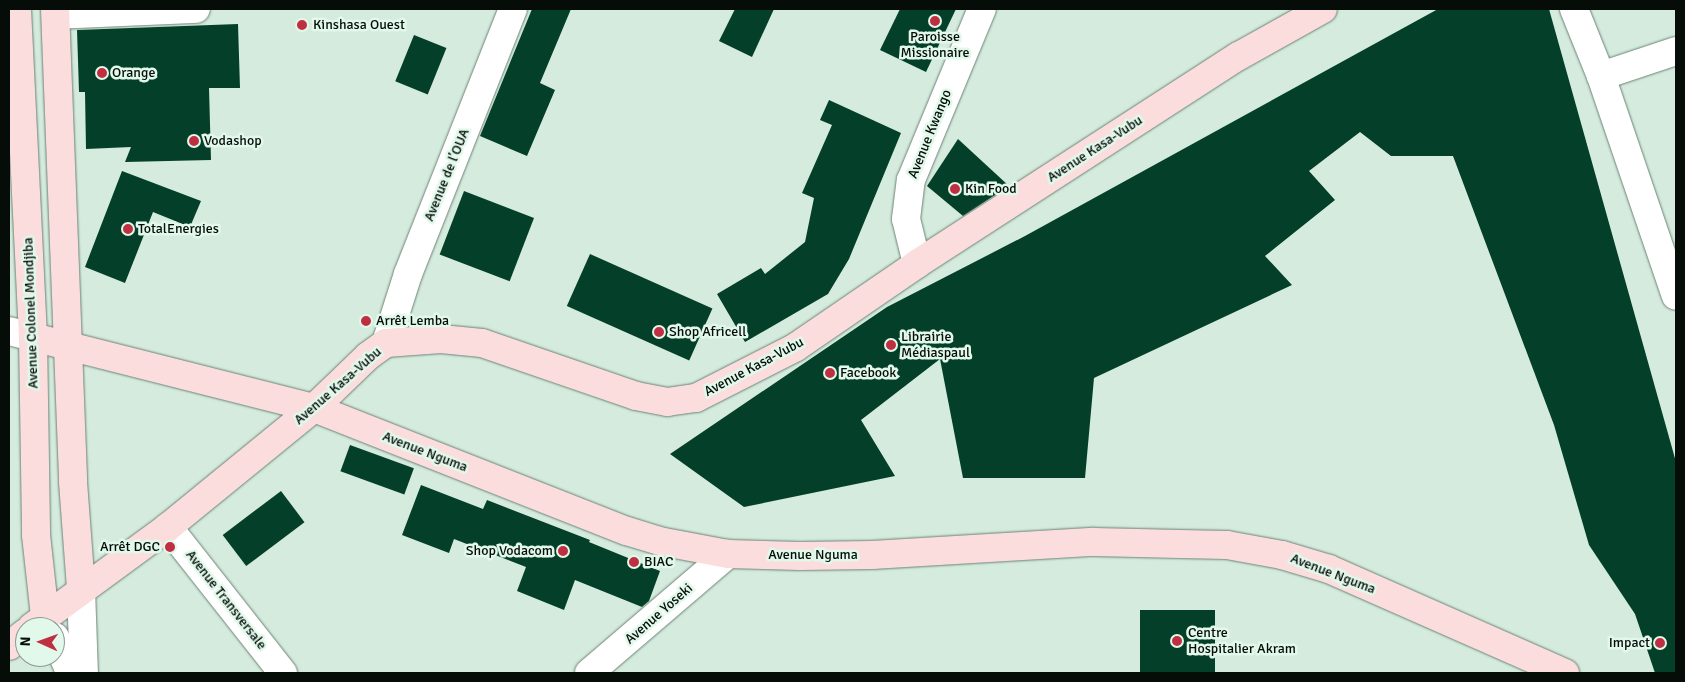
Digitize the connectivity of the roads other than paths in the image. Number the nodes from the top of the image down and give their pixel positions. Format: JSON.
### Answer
{"nodes":[{"id":1,"x":17,"y":9,"type":"edge"},
{"id":2,"x":196,"y":9,"type":"edge"},
{"id":3,"x":513,"y":9,"type":"edge"},
{"id":4,"x":982,"y":9,"type":"edge"},
{"id":5,"x":1323,"y":9,"type":"edge"},
{"id":6,"x":1574,"y":9,"type":"edge"},
{"id":7,"x":56,"y":12,"type":"edge"},
{"id":8,"x":1676,"y":51,"type":"edge"},
{"id":9,"x":1602,"y":76,"type":"junction"},
{"id":10,"x":1667,"y":240,"type":"edge"},
{"id":11,"x":917,"y":264,"type":"junction"},
{"id":12,"x":1676,"y":296,"type":"edge"},
{"id":13,"x":21,"y":334,"type":"edge"},
{"id":14,"x":386,"y":343,"type":"junction"},
{"id":15,"x":68,"y":347,"type":"junction"},
{"id":16,"x":314,"y":408,"type":"junction"},
{"id":17,"x":168,"y":527,"type":"junction"},
{"id":18,"x":728,"y":554,"type":"junction"},
{"id":19,"x":81,"y":589,"type":"junction"},
{"id":20,"x":41,"y":617,"type":"edge"},
{"id":21,"x":53,"y":617,"type":"edge"},
{"id":22,"x":84,"y":673,"type":"edge"},
{"id":23,"x":283,"y":673,"type":"edge"},
{"id":24,"x":589,"y":673,"type":"edge"},
{"id":25,"x":1565,"y":673,"type":"edge"}],
"edges":[{"from":1,"to":13,"type":"main road","name":"Avenue Colonel Mondjiba"},
{"from":2,"to":7,"type":"street"},
{"from":3,"to":14,"type":"street","name":"Avenue de l’OUA"},
{"from":4,"to":11,"type":"street","name":"Avenue Kwango"},
{"from":5,"to":11,"type":"main road","name":"Avenue Kasa-Vubu"},
{"from":6,"to":9,"type":"street"},
{"from":7,"to":15,"type":"main road"},
{"from":8,"to":9,"type":"street"},
{"from":9,"to":10,"type":"street"},
{"from":10,"to":12,"type":"street"},
{"from":11,"to":14,"type":"main road","name":"Avenue Kasa-Vubu"},
{"from":13,"to":15,"type":"main road","name":"Avenue Nguma"},
{"from":13,"to":20,"type":"main road","name":"Avenue Colonel Mondjiba"},
{"from":14,"to":16,"type":"main road","name":"Avenue Kasa-Vubu"},
{"from":15,"to":16,"type":"main road","name":"Avenue Nguma"},
{"from":15,"to":19,"type":"main road"},
{"from":16,"to":17,"type":"main road","name":"Avenue Kasa-Vubu"},
{"from":16,"to":18,"type":"main road","name":"Avenue Nguma"},
{"from":17,"to":19,"type":"main road","name":"Avenue Kasa-Vubu"},
{"from":17,"to":23,"type":"street","name":"Avenue Transversale"},
{"from":18,"to":24,"type":"street","name":"Avenue Yoseki"},
{"from":18,"to":25,"type":"main road","name":"Avenue Nguma"},
{"from":19,"to":21,"type":"main road","name":"Avenue Kasa-Vubu"},
{"from":19,"to":22,"type":"street"}]}
